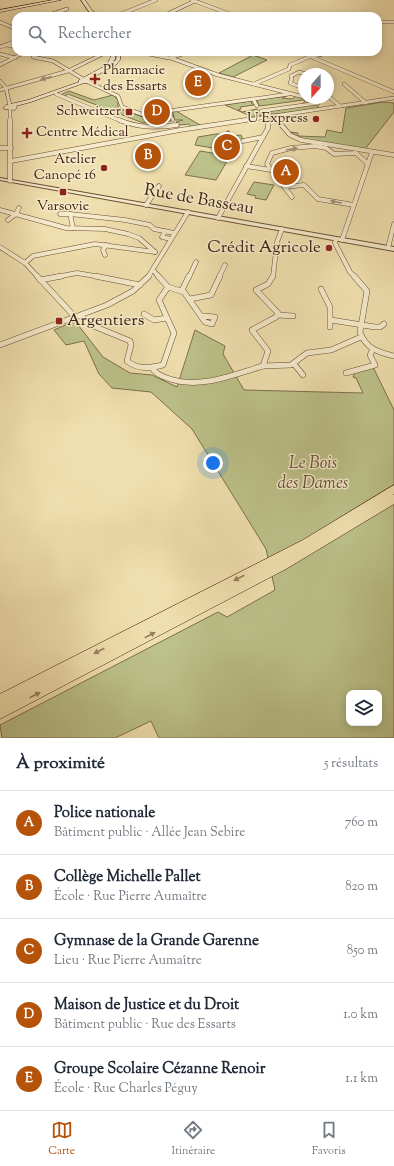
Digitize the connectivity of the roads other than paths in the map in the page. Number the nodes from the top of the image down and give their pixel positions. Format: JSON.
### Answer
{"nodes":[{"id":1,"x":54,"y":0,"type":"edge"},
{"id":2,"x":59,"y":0,"type":"edge"},
{"id":3,"x":156,"y":0,"type":"edge"},
{"id":4,"x":85,"y":1,"type":"edge"},
{"id":5,"x":193,"y":1,"type":"edge"},
{"id":6,"x":0,"y":10,"type":"edge"},
{"id":7,"x":67,"y":10,"type":"dead end"},
{"id":8,"x":60,"y":12,"type":"edge"},
{"id":9,"x":91,"y":12,"type":"edge"},
{"id":10,"x":126,"y":12,"type":"edge"},
{"id":11,"x":171,"y":12,"type":"edge"},
{"id":12,"x":224,"y":12,"type":"edge"},
{"id":13,"x":0,"y":22,"type":"edge"},
{"id":14,"x":382,"y":22,"type":"edge"},
{"id":15,"x":394,"y":22,"type":"edge"},
{"id":16,"x":11,"y":27,"type":"edge"},
{"id":17,"x":12,"y":43,"type":"edge"},
{"id":18,"x":7,"y":45,"type":"junction"},
{"id":19,"x":12,"y":46,"type":"edge"},
{"id":20,"x":0,"y":48,"type":"edge"},
{"id":21,"x":0,"y":54,"type":"edge"},
{"id":22,"x":18,"y":56,"type":"edge"},
{"id":23,"x":99,"y":56,"type":"edge"},
{"id":24,"x":112,"y":56,"type":"edge"},
{"id":25,"x":119,"y":56,"type":"edge"},
{"id":26,"x":160,"y":56,"type":"edge"},
{"id":27,"x":177,"y":56,"type":"edge"},
{"id":28,"x":310,"y":56,"type":"joint"},
{"id":29,"x":33,"y":57,"type":"dead end"},
{"id":30,"x":15,"y":58,"type":"junction"},
{"id":31,"x":171,"y":58,"type":"junction"},
{"id":32,"x":0,"y":66,"type":"edge"},
{"id":33,"x":68,"y":71,"type":"junction"},
{"id":34,"x":282,"y":72,"type":"junction"},
{"id":35,"x":298,"y":72,"type":"edge"},
{"id":36,"x":291,"y":76,"type":"junction"},
{"id":37,"x":85,"y":80,"type":"junction"},
{"id":38,"x":0,"y":81,"type":"edge"},
{"id":39,"x":254,"y":84,"type":"junction"},
{"id":40,"x":344,"y":84,"type":"dead end"},
{"id":41,"x":298,"y":86,"type":"edge"},
{"id":42,"x":6,"y":88,"type":"junction"},
{"id":43,"x":0,"y":90,"type":"edge"},
{"id":44,"x":394,"y":92,"type":"edge"},
{"id":45,"x":292,"y":93,"type":"junction"},
{"id":46,"x":56,"y":94,"type":"junction"},
{"id":47,"x":298,"y":95,"type":"edge"},
{"id":48,"x":394,"y":98,"type":"edge"},
{"id":49,"x":253,"y":99,"type":"junction"},
{"id":50,"x":334,"y":101,"type":"edge"},
{"id":51,"x":366,"y":103,"type":"junction"},
{"id":52,"x":306,"y":104,"type":"edge"},
{"id":53,"x":319,"y":104,"type":"edge"},
{"id":54,"x":340,"y":106,"type":"junction"},
{"id":55,"x":10,"y":108,"type":"junction"},
{"id":56,"x":259,"y":108,"type":"junction"},
{"id":57,"x":323,"y":108,"type":"junction"},
{"id":58,"x":0,"y":109,"type":"edge"},
{"id":59,"x":169,"y":113,"type":"junction"},
{"id":60,"x":269,"y":116,"type":"junction"},
{"id":61,"x":175,"y":122,"type":"junction"},
{"id":62,"x":180,"y":130,"type":"junction"},
{"id":63,"x":263,"y":138,"type":"junction"},
{"id":64,"x":244,"y":141,"type":"dead end"},
{"id":65,"x":0,"y":148,"type":"edge"},
{"id":66,"x":11,"y":148,"type":"junction"},
{"id":67,"x":372,"y":152,"type":"junction"},
{"id":68,"x":394,"y":155,"type":"edge"},
{"id":69,"x":11,"y":161,"type":"junction"},
{"id":70,"x":368,"y":164,"type":"junction"},
{"id":71,"x":246,"y":166,"type":"junction"},
{"id":72,"x":271,"y":170,"type":"junction"},
{"id":73,"x":0,"y":179,"type":"edge"},
{"id":74,"x":10,"y":181,"type":"junction"},
{"id":75,"x":159,"y":186,"type":"dead end"},
{"id":76,"x":284,"y":187,"type":"junction"},
{"id":77,"x":292,"y":197,"type":"dead end"},
{"id":78,"x":146,"y":205,"type":"junction"},
{"id":79,"x":354,"y":205,"type":"junction"},
{"id":80,"x":19,"y":208,"type":"dead end"},
{"id":81,"x":0,"y":210,"type":"edge"},
{"id":82,"x":188,"y":212,"type":"junction"},
{"id":83,"x":16,"y":214,"type":"junction"},
{"id":84,"x":60,"y":214,"type":"dead end"},
{"id":85,"x":70,"y":214,"type":"junction"},
{"id":86,"x":218,"y":218,"type":"junction"},
{"id":87,"x":8,"y":220,"type":"dead end"},
{"id":88,"x":394,"y":224,"type":"edge"},
{"id":89,"x":73,"y":228,"type":"junction"},
{"id":90,"x":282,"y":229,"type":"junction"},
{"id":91,"x":165,"y":232,"type":"junction"},
{"id":92,"x":174,"y":233,"type":"junction"},
{"id":93,"x":171,"y":238,"type":"junction"},
{"id":94,"x":336,"y":239,"type":"junction"},
{"id":95,"x":342,"y":240,"type":"junction"},
{"id":96,"x":106,"y":245,"type":"junction"},
{"id":97,"x":0,"y":247,"type":"edge"},
{"id":98,"x":388,"y":248,"type":"junction"},
{"id":99,"x":394,"y":249,"type":"edge"},
{"id":100,"x":155,"y":252,"type":"junction"},
{"id":101,"x":162,"y":254,"type":"junction"},
{"id":102,"x":105,"y":255,"type":"dead end"},
{"id":103,"x":196,"y":262,"type":"dead end"},
{"id":104,"x":25,"y":263,"type":"junction"},
{"id":105,"x":225,"y":265,"type":"dead end"},
{"id":106,"x":153,"y":270,"type":"junction"},
{"id":107,"x":40,"y":280,"type":"junction"},
{"id":108,"x":140,"y":285,"type":"junction"},
{"id":109,"x":168,"y":287,"type":"junction"},
{"id":110,"x":320,"y":289,"type":"dead end"},
{"id":111,"x":182,"y":290,"type":"junction"},
{"id":112,"x":190,"y":299,"type":"junction"},
{"id":113,"x":144,"y":314,"type":"dead end"},
{"id":114,"x":278,"y":315,"type":"junction"},
{"id":115,"x":78,"y":316,"type":"junction"},
{"id":116,"x":202,"y":316,"type":"dead end"},
{"id":117,"x":293,"y":316,"type":"dead end"},
{"id":118,"x":167,"y":318,"type":"junction"},
{"id":119,"x":331,"y":320,"type":"junction"},
{"id":120,"x":384,"y":324,"type":"dead end"},
{"id":121,"x":361,"y":325,"type":"junction"},
{"id":122,"x":330,"y":327,"type":"dead end"},
{"id":123,"x":362,"y":337,"type":"junction"},
{"id":124,"x":0,"y":345,"type":"edge"},
{"id":125,"x":372,"y":351,"type":"junction"},
{"id":126,"x":394,"y":356,"type":"edge"},
{"id":127,"x":294,"y":364,"type":"junction"},
{"id":128,"x":263,"y":366,"type":"junction"},
{"id":129,"x":152,"y":368,"type":"junction"},
{"id":130,"x":346,"y":373,"type":"dead end"},
{"id":131,"x":303,"y":375,"type":"dead end"},
{"id":132,"x":394,"y":489,"type":"edge"},
{"id":133,"x":394,"y":499,"type":"edge"},
{"id":134,"x":0,"y":701,"type":"edge"},
{"id":135,"x":0,"y":713,"type":"edge"}],
"edges":[{"from":1,"to":6,"type":"main road"},
{"from":2,"to":6,"type":"main road"},
{"from":3,"to":10,"type":"street"},
{"from":4,"to":9,"type":"main road"},
{"from":5,"to":11,"type":"street"},
{"from":5,"to":12,"type":"street"},
{"from":7,"to":8,"type":"street"},
{"from":13,"to":16,"type":"street"},
{"from":14,"to":15,"type":"street"},
{"from":17,"to":18,"type":"street"},
{"from":18,"to":19,"type":"street"},
{"from":18,"to":20,"type":"street"},
{"from":21,"to":30,"type":"street"},
{"from":22,"to":30,"type":"street"},
{"from":23,"to":33,"type":"street"},
{"from":24,"to":37,"type":"main road"},
{"from":25,"to":37,"type":"main road"},
{"from":26,"to":31,"type":"street"},
{"from":27,"to":31,"type":"street"},
{"from":28,"to":34,"type":"street"},
{"from":28,"to":44,"type":"street"},
{"from":29,"to":33,"type":"street"},
{"from":30,"to":32,"type":"street"},
{"from":31,"to":39,"type":"street"},
{"from":33,"to":37,"type":"street"},
{"from":33,"to":42,"type":"street","one_way":true},
{"from":34,"to":36,"type":"street"},
{"from":34,"to":39,"type":"street"},
{"from":35,"to":36,"type":"street"},
{"from":36,"to":41,"type":"street"},
{"from":37,"to":46,"type":"main road"},
{"from":37,"to":55,"type":"main road"},
{"from":37,"to":59,"type":"street"},
{"from":38,"to":42,"type":"street"},
{"from":39,"to":45,"type":"street"},
{"from":40,"to":51,"type":"street"},
{"from":42,"to":43,"type":"street"},
{"from":42,"to":55,"type":"street"},
{"from":45,"to":47,"type":"street"},
{"from":45,"to":49,"type":"street"},
{"from":46,"to":55,"type":"main road"},
{"from":46,"to":61,"type":"street"},
{"from":48,"to":51,"type":"street"},
{"from":49,"to":56,"type":"street"},
{"from":49,"to":59,"type":"street"},
{"from":50,"to":54,"type":"street"},
{"from":51,"to":54,"type":"street"},
{"from":52,"to":56,"type":"street"},
{"from":53,"to":57,"type":"street"},
{"from":54,"to":57,"type":"street"},
{"from":55,"to":58,"type":"main road"},
{"from":55,"to":66,"type":"street"},
{"from":56,"to":60,"type":"street"},
{"from":57,"to":60,"type":"street"},
{"from":59,"to":61,"type":"street"},
{"from":60,"to":62,"type":"street"},
{"from":60,"to":63,"type":"street"},
{"from":60,"to":67,"type":"street"},
{"from":61,"to":62,"type":"street"},
{"from":62,"to":69,"type":"street"},
{"from":63,"to":64,"type":"street"},
{"from":63,"to":71,"type":"street"},
{"from":65,"to":66,"type":"street"},
{"from":66,"to":69,"type":"street"},
{"from":67,"to":68,"type":"street"},
{"from":67,"to":70,"type":"street"},
{"from":69,"to":74,"type":"street"},
{"from":72,"to":70,"type":"street","one_way":true},
{"from":70,"to":79,"type":"street"},
{"from":71,"to":72,"type":"street"},
{"from":71,"to":86,"type":"street"},
{"from":72,"to":76,"type":"street"},
{"from":73,"to":74,"type":"street","name":"Rue de Basseau"},
{"from":74,"to":78,"type":"street","name":"Rue de Basseau"},
{"from":75,"to":78,"type":"street"},
{"from":76,"to":77,"type":"street"},
{"from":79,"to":76,"type":"street","one_way":true},
{"from":78,"to":82,"type":"street","name":"Rue de Basseau"},
{"from":79,"to":95,"type":"street"},
{"from":80,"to":83,"type":"street"},
{"from":81,"to":83,"type":"street"},
{"from":82,"to":86,"type":"street","name":"Rue de Basseau"},
{"from":82,"to":92,"type":"street"},
{"from":83,"to":87,"type":"street"},
{"from":83,"to":89,"type":"street"},
{"from":84,"to":85,"type":"street"},
{"from":85,"to":89,"type":"street"},
{"from":85,"to":91,"type":"street"},
{"from":86,"to":90,"type":"street","name":"Rue de Basseau"},
{"from":88,"to":98,"type":"street"},
{"from":89,"to":100,"type":"street"},
{"from":90,"to":94,"type":"street","name":"Rue de Basseau"},
{"from":90,"to":114,"type":"street"},
{"from":91,"to":92,"type":"street"},
{"from":91,"to":93,"type":"street"},
{"from":92,"to":93,"type":"street"},
{"from":93,"to":101,"type":"street"},
{"from":94,"to":95,"type":"street","name":"Rue de Basseau"},
{"from":94,"to":121,"type":"street"},
{"from":95,"to":98,"type":"street","name":"Rue de Basseau"},
{"from":96,"to":100,"type":"street"},
{"from":96,"to":102,"type":"street"},
{"from":96,"to":104,"type":"street"},
{"from":97,"to":104,"type":"street"},
{"from":98,"to":99,"type":"street","name":"Rue de Basseau"},
{"from":100,"to":101,"type":"street"},
{"from":101,"to":106,"type":"street"},
{"from":103,"to":111,"type":"street"},
{"from":104,"to":107,"type":"street"},
{"from":105,"to":112,"type":"street"},
{"from":106,"to":108,"type":"street"},
{"from":106,"to":109,"type":"street"},
{"from":107,"to":108,"type":"street"},
{"from":107,"to":115,"type":"street"},
{"from":108,"to":115,"type":"street"},
{"from":109,"to":111,"type":"street"},
{"from":109,"to":118,"type":"street"},
{"from":110,"to":119,"type":"street"},
{"from":111,"to":112,"type":"street"},
{"from":112,"to":116,"type":"street"},
{"from":113,"to":118,"type":"street"},
{"from":114,"to":117,"type":"street"},
{"from":114,"to":128,"type":"street"},
{"from":115,"to":124,"type":"street"},
{"from":115,"to":129,"type":"street"},
{"from":118,"to":129,"type":"street"},
{"from":119,"to":121,"type":"street"},
{"from":119,"to":122,"type":"street"},
{"from":120,"to":121,"type":"street"},
{"from":121,"to":123,"type":"street"},
{"from":123,"to":125,"type":"street"},
{"from":123,"to":127,"type":"street"},
{"from":125,"to":126,"type":"street"},
{"from":125,"to":130,"type":"street"},
{"from":127,"to":128,"type":"street"},
{"from":127,"to":131,"type":"street"},
{"from":128,"to":129,"type":"street"},
{"from":132,"to":134,"type":"highway","one_way":true},
{"from":135,"to":133,"type":"highway","one_way":true}]}
